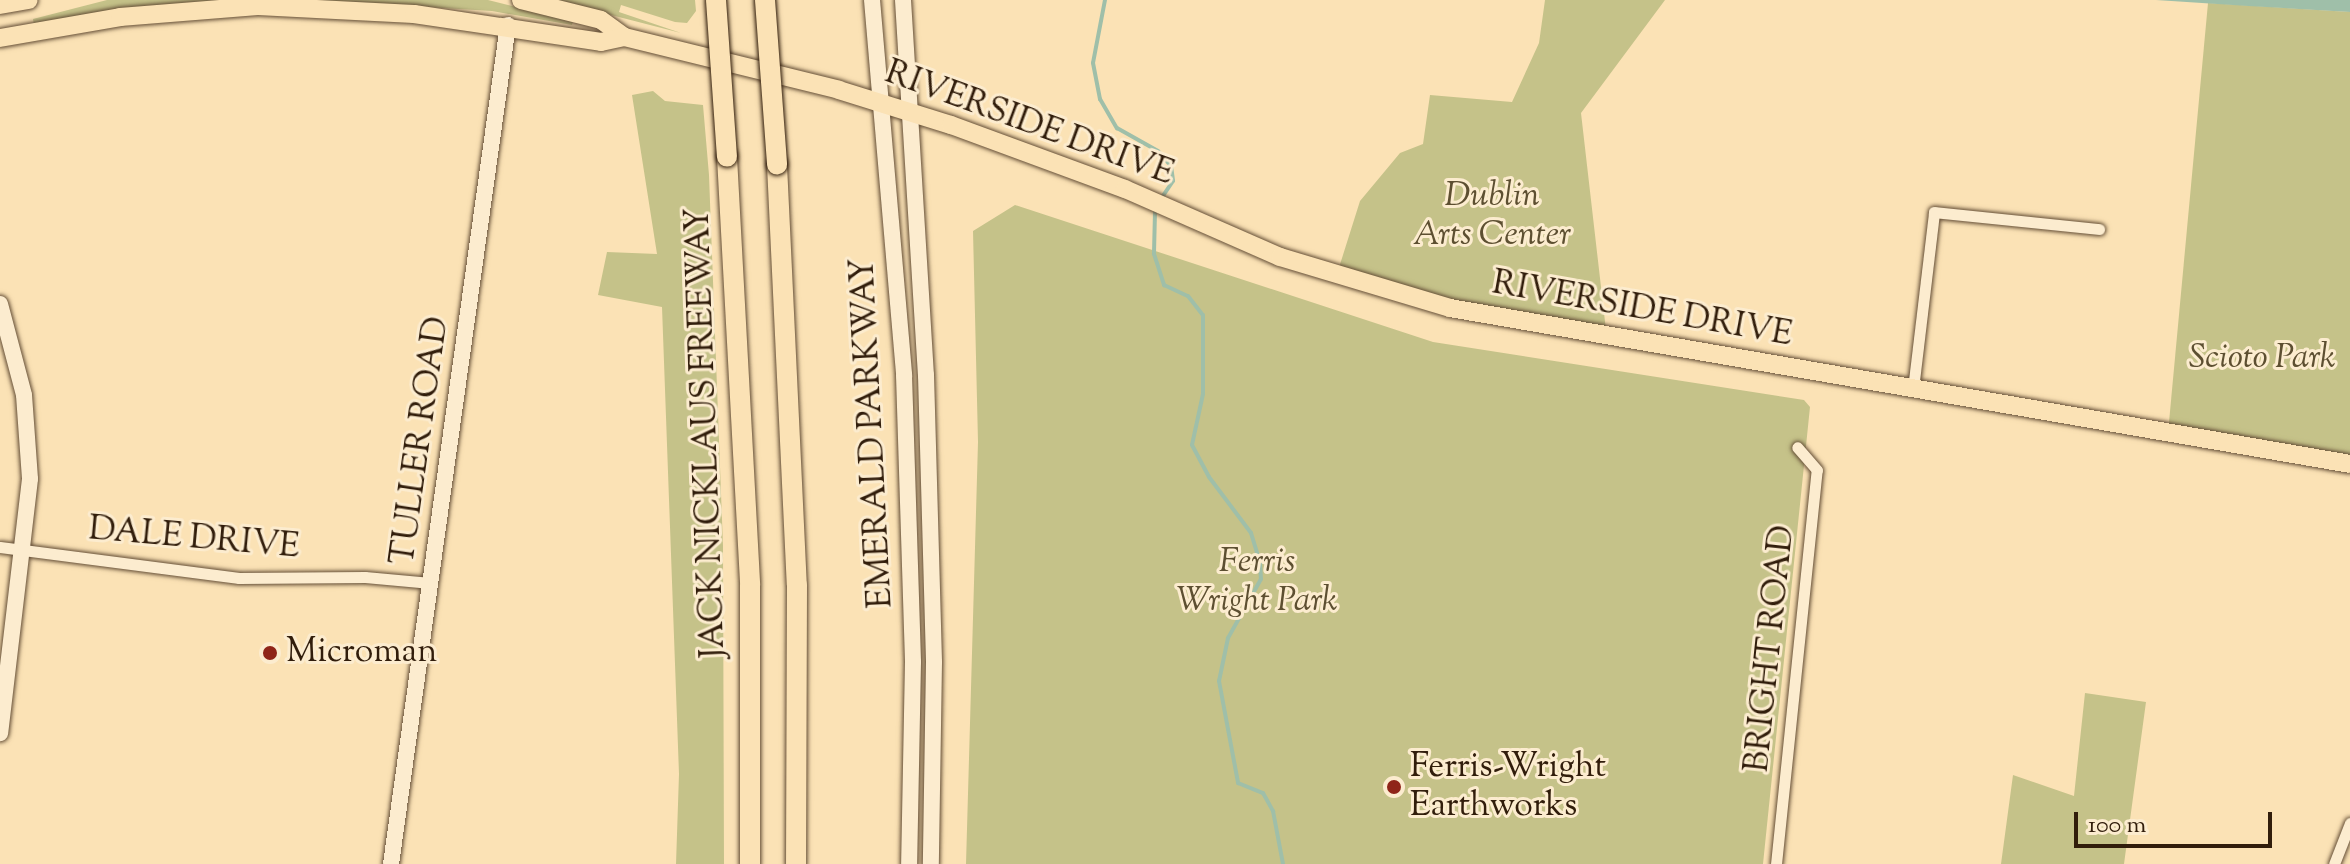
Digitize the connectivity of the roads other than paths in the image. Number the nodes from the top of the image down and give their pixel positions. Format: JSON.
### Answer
{"nodes":[{"id":1,"x":29,"y":0,"type":"edge"},
{"id":2,"x":521,"y":0,"type":"edge"},
{"id":3,"x":716,"y":0,"type":"edge"},
{"id":4,"x":765,"y":0,"type":"edge"},
{"id":5,"x":872,"y":0,"type":"edge"},
{"id":6,"x":903,"y":0,"type":"edge"},
{"id":7,"x":0,"y":5,"type":"edge"},
{"id":8,"x":508,"y":25,"type":"junction"},
{"id":9,"x":624,"y":37,"type":"junction"},
{"id":10,"x":0,"y":38,"type":"edge"},
{"id":11,"x":882,"y":103,"type":"junction"},
{"id":12,"x":913,"y":113,"type":"junction"},
{"id":13,"x":2099,"y":229,"type":"dead end"},
{"id":14,"x":0,"y":304,"type":"edge"},
{"id":15,"x":1913,"y":389,"type":"junction"},
{"id":16,"x":1797,"y":447,"type":"dead end"},
{"id":17,"x":2350,"y":464,"type":"edge"},
{"id":18,"x":0,"y":547,"type":"edge"},
{"id":19,"x":26,"y":550,"type":"junction"},
{"id":20,"x":431,"y":583,"type":"junction"},
{"id":21,"x":0,"y":733,"type":"edge"},
{"id":22,"x":2350,"y":823,"type":"edge"},
{"id":23,"x":391,"y":864,"type":"edge"},
{"id":24,"x":750,"y":864,"type":"edge"},
{"id":25,"x":796,"y":864,"type":"edge"},
{"id":26,"x":909,"y":864,"type":"edge"},
{"id":27,"x":931,"y":864,"type":"edge"},
{"id":28,"x":1776,"y":864,"type":"edge"},
{"id":29,"x":2334,"y":864,"type":"edge"}],
"edges":[{"from":1,"to":7,"type":"main road"},
{"from":2,"to":9,"type":"main road","name":"RIVERSIDE DRIVE"},
{"from":3,"to":24,"type":"highway","name":"JACK NICKLAUS FREEWAY","bridge":true},
{"from":4,"to":25,"type":"highway","bridge":true},
{"from":5,"to":11,"type":"main road","name":"EMERALD PARKWAY"},
{"from":6,"to":12,"type":"main road","name":"EMERALD PARKWAY"},
{"from":8,"to":9,"type":"main road","name":"RIVERSIDE DRIVE"},
{"from":8,"to":10,"type":"main road","name":"RIVERSIDE DRIVE"},
{"from":8,"to":20,"type":"main road","name":"TULLER ROAD"},
{"from":9,"to":11,"type":"main road","name":"RIVERSIDE DRIVE"},
{"from":11,"to":12,"type":"main road","name":"RIVERSIDE DRIVE"},
{"from":11,"to":26,"type":"main road","name":"EMERALD PARKWAY"},
{"from":12,"to":15,"type":"main road","name":"RIVERSIDE DRIVE"},
{"from":12,"to":27,"type":"main road","name":"EMERALD PARKWAY"},
{"from":13,"to":15,"type":"street"},
{"from":14,"to":19,"type":"main road"},
{"from":15,"to":17,"type":"main road","name":"RIVERSIDE DRIVE"},
{"from":16,"to":28,"type":"street","name":"BRIGHT ROAD"},
{"from":18,"to":19,"type":"street","name":"DALE DRIVE"},
{"from":19,"to":20,"type":"street","name":"DALE DRIVE"},
{"from":19,"to":21,"type":"main road"},
{"from":20,"to":23,"type":"main road","name":"TULLER ROAD"},
{"from":22,"to":29,"type":"street"}]}
